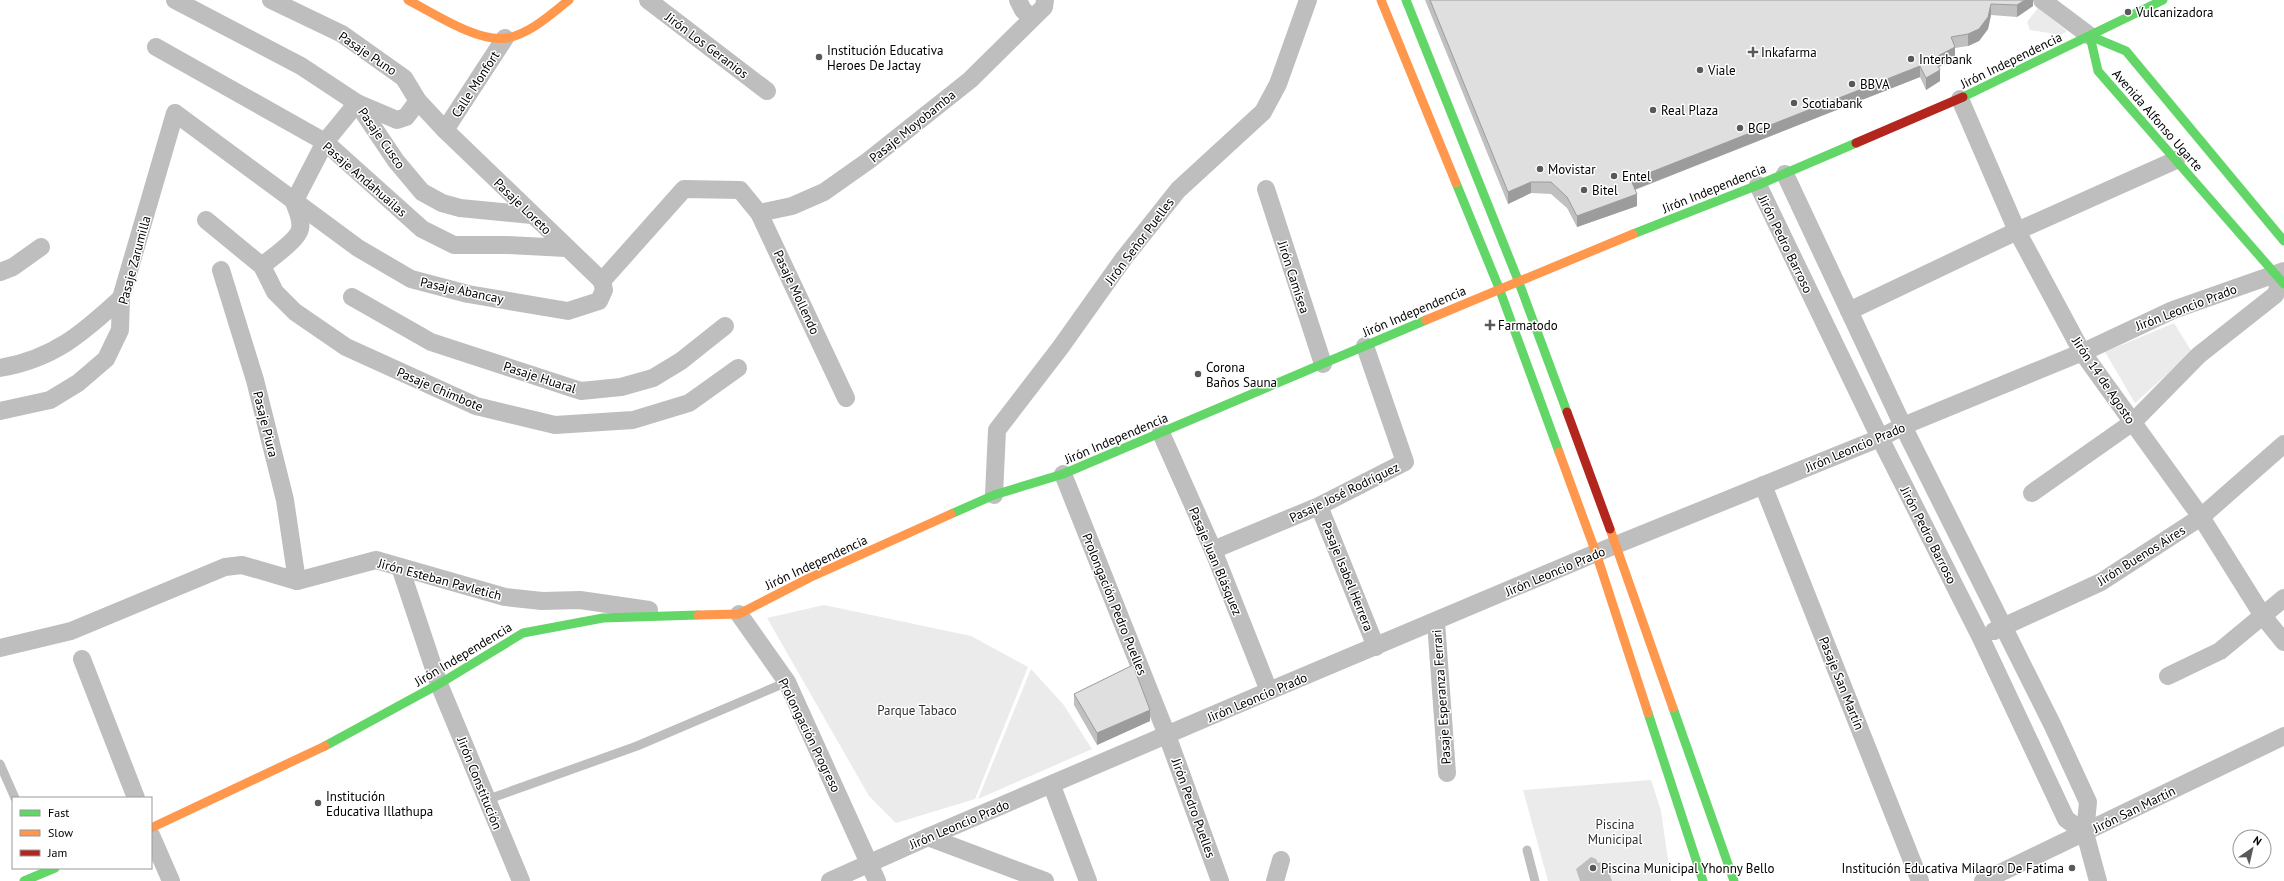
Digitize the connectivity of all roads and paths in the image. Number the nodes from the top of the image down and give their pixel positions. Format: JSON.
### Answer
{"nodes":[{"id":1,"x":174,"y":0,"type":"edge"},
{"id":2,"x":271,"y":0,"type":"edge"},
{"id":3,"x":408,"y":0,"type":"edge"},
{"id":4,"x":569,"y":0,"type":"edge"},
{"id":5,"x":648,"y":0,"type":"edge"},
{"id":6,"x":1018,"y":0,"type":"edge"},
{"id":7,"x":1308,"y":0,"type":"edge"},
{"id":8,"x":1380,"y":0,"type":"edge"},
{"id":9,"x":1406,"y":0,"type":"edge"},
{"id":10,"x":2042,"y":0,"type":"edge"},
{"id":11,"x":2163,"y":0,"type":"edge"},
{"id":12,"x":1040,"y":8,"type":"edge"},
{"id":13,"x":2090,"y":36,"type":"junction"},
{"id":14,"x":505,"y":38,"type":"junction"},
{"id":15,"x":156,"y":47,"type":"dead end"},
{"id":16,"x":767,"y":91,"type":"dead end"},
{"id":17,"x":1960,"y":99,"type":"junction"},
{"id":18,"x":418,"y":101,"type":"junction"},
{"id":19,"x":357,"y":103,"type":"junction"},
{"id":20,"x":175,"y":113,"type":"joint"},
{"id":21,"x":445,"y":130,"type":"junction"},
{"id":22,"x":325,"y":142,"type":"junction"},
{"id":23,"x":2176,"y":160,"type":"junction"},
{"id":24,"x":1785,"y":174,"type":"junction"},
{"id":25,"x":1758,"y":185,"type":"junction"},
{"id":26,"x":1266,"y":189,"type":"dead end"},
{"id":27,"x":294,"y":202,"type":"junction"},
{"id":28,"x":760,"y":213,"type":"junction"},
{"id":29,"x":532,"y":215,"type":"junction"},
{"id":30,"x":206,"y":220,"type":"dead end"},
{"id":31,"x":2017,"y":231,"type":"junction"},
{"id":32,"x":2284,"y":241,"type":"edge"},
{"id":33,"x":41,"y":247,"type":"dead end"},
{"id":34,"x":566,"y":248,"type":"junction"},
{"id":35,"x":262,"y":266,"type":"junction"},
{"id":36,"x":221,"y":270,"type":"dead end"},
{"id":37,"x":0,"y":272,"type":"edge"},
{"id":38,"x":2282,"y":276,"type":"edge"},
{"id":39,"x":1518,"y":280,"type":"junction"},
{"id":40,"x":602,"y":281,"type":"junction"},
{"id":41,"x":1499,"y":288,"type":"junction"},
{"id":42,"x":352,"y":297,"type":"dead end"},
{"id":43,"x":121,"y":298,"type":"junction"},
{"id":44,"x":1849,"y":311,"type":"junction"},
{"id":45,"x":725,"y":326,"type":"dead end"},
{"id":46,"x":1365,"y":346,"type":"junction"},
{"id":47,"x":2082,"y":352,"type":"junction"},
{"id":48,"x":1323,"y":364,"type":"junction"},
{"id":49,"x":0,"y":368,"type":"edge"},
{"id":50,"x":738,"y":368,"type":"dead end"},
{"id":51,"x":846,"y":398,"type":"dead end"},
{"id":52,"x":0,"y":410,"type":"edge"},
{"id":53,"x":2133,"y":422,"type":"junction"},
{"id":54,"x":1903,"y":426,"type":"junction"},
{"id":55,"x":1161,"y":433,"type":"junction"},
{"id":56,"x":1880,"y":438,"type":"junction"},
{"id":57,"x":2284,"y":444,"type":"edge"},
{"id":58,"x":1063,"y":474,"type":"junction"},
{"id":59,"x":1763,"y":485,"type":"junction"},
{"id":60,"x":2032,"y":493,"type":"dead end"},
{"id":61,"x":994,"y":495,"type":"junction"},
{"id":62,"x":1319,"y":506,"type":"junction"},
{"id":63,"x":2201,"y":517,"type":"junction"},
{"id":64,"x":1616,"y":545,"type":"junction"},
{"id":65,"x":1213,"y":550,"type":"junction"},
{"id":66,"x":1596,"y":553,"type":"junction"},
{"id":67,"x":400,"y":567,"type":"junction"},
{"id":68,"x":297,"y":581,"type":"junction"},
{"id":69,"x":2284,"y":598,"type":"edge"},
{"id":70,"x":739,"y":614,"type":"junction"},
{"id":71,"x":683,"y":615,"type":"junction"},
{"id":72,"x":2263,"y":616,"type":"junction"},
{"id":73,"x":1436,"y":622,"type":"junction"},
{"id":74,"x":2004,"y":627,"type":"junction"},
{"id":75,"x":1980,"y":636,"type":"junction"},
{"id":76,"x":2284,"y":642,"type":"edge"},
{"id":77,"x":1376,"y":647,"type":"junction"},
{"id":78,"x":0,"y":648,"type":"edge"},
{"id":79,"x":82,"y":659,"type":"dead end"},
{"id":80,"x":2168,"y":676,"type":"dead end"},
{"id":81,"x":787,"y":682,"type":"junction"},
{"id":82,"x":440,"y":684,"type":"junction"},
{"id":83,"x":1269,"y":691,"type":"junction"},
{"id":84,"x":1167,"y":735,"type":"junction"},
{"id":85,"x":2284,"y":736,"type":"edge"},
{"id":86,"x":0,"y":764,"type":"edge"},
{"id":87,"x":1447,"y":773,"type":"dead end"},
{"id":88,"x":1052,"y":786,"type":"junction"},
{"id":89,"x":15,"y":797,"type":"edge"},
{"id":90,"x":136,"y":797,"type":"edge"},
{"id":91,"x":486,"y":800,"type":"junction"},
{"id":92,"x":152,"y":828,"type":"edge"},
{"id":93,"x":2085,"y":833,"type":"junction"},
{"id":94,"x":152,"y":837,"type":"edge"},
{"id":95,"x":928,"y":837,"type":"junction"},
{"id":96,"x":1527,"y":850,"type":"dead end"},
{"id":97,"x":1281,"y":860,"type":"dead end"},
{"id":98,"x":870,"y":863,"type":"junction"},
{"id":99,"x":50,"y":869,"type":"edge"},
{"id":100,"x":24,"y":881,"type":"edge"},
{"id":101,"x":171,"y":881,"type":"edge"},
{"id":102,"x":521,"y":881,"type":"edge"},
{"id":103,"x":830,"y":881,"type":"edge"},
{"id":104,"x":877,"y":881,"type":"edge"},
{"id":105,"x":1045,"y":881,"type":"edge"},
{"id":106,"x":1088,"y":881,"type":"edge"},
{"id":107,"x":1220,"y":881,"type":"edge"},
{"id":108,"x":1275,"y":881,"type":"edge"},
{"id":109,"x":1535,"y":881,"type":"edge"},
{"id":110,"x":1703,"y":881,"type":"edge"},
{"id":111,"x":1734,"y":881,"type":"edge"},
{"id":112,"x":1920,"y":881,"type":"edge"},
{"id":113,"x":1983,"y":881,"type":"edge"},
{"id":114,"x":2098,"y":881,"type":"edge"}],
"edges":[{"from":1,"to":19,"type":"street","name":"Pasaje Cusco"},
{"from":2,"to":18,"type":"street","name":"Pasaje Puno"},
{"from":3,"to":14,"type":"street"},
{"from":4,"to":14,"type":"street"},
{"from":5,"to":16,"type":"street","name":"Jirón Los Geranios"},
{"from":6,"to":12,"type":"street"},
{"from":7,"to":61,"type":"street","name":"Jirón Señor Puelles"},
{"from":8,"to":41,"type":"street"},
{"from":9,"to":39,"type":"street"},
{"from":10,"to":13,"type":"street"},
{"from":11,"to":13,"type":"street","name":"Jirón Independencia"},
{"from":12,"to":28,"type":"street","name":"Pasaje Moyobamba"},
{"from":13,"to":17,"type":"street","name":"Jirón Independencia"},
{"from":13,"to":23,"type":"street","name":"Avenida Alfonso Ugarte"},
{"from":13,"to":32,"type":"street","name":"Avenida Alfonso Ugarte"},
{"from":14,"to":21,"type":"street","name":"Calle Monfort"},
{"from":15,"to":22,"type":"street","name":"Pasaje Andahuailas"},
{"from":17,"to":24,"type":"street","name":"Jirón Independencia"},
{"from":17,"to":31,"type":"street","name":"Jirón 14 de Agosto"},
{"from":18,"to":19,"type":"street"},
{"from":18,"to":21,"type":"street","name":"Pasaje Puno"},
{"from":19,"to":22,"type":"street"},
{"from":19,"to":29,"type":"street","name":"Pasaje Cusco"},
{"from":20,"to":27,"type":"street","name":"Pasaje Abancay"},
{"from":20,"to":43,"type":"street","name":"Pasaje Zarumilla"},
{"from":21,"to":29,"type":"street","name":"Pasaje Loreto"},
{"from":22,"to":27,"type":"street"},
{"from":22,"to":34,"type":"street","name":"Pasaje Andahuailas"},
{"from":23,"to":31,"type":"street"},
{"from":23,"to":38,"type":"street","name":"Avenida Alfonso Ugarte"},
{"from":24,"to":25,"type":"street","name":"Jirón Independencia"},
{"from":24,"to":44,"type":"street"},
{"from":25,"to":39,"type":"street","name":"Jirón Independencia"},
{"from":25,"to":56,"type":"street","name":"Jirón Pedro Barroso"},
{"from":26,"to":48,"type":"street","name":"Jirón Camisea"},
{"from":27,"to":35,"type":"street"},
{"from":27,"to":40,"type":"street","name":"Pasaje Abancay"},
{"from":28,"to":40,"type":"street","name":"Pasaje Mollendo"},
{"from":28,"to":51,"type":"street","name":"Pasaje Mollendo"},
{"from":29,"to":34,"type":"street","name":"Pasaje Loreto"},
{"from":30,"to":35,"type":"street","name":"Pasaje Chimbote"},
{"from":31,"to":44,"type":"street"},
{"from":31,"to":47,"type":"street","name":"Jirón 14 de Agosto"},
{"from":33,"to":37,"type":"street"},
{"from":34,"to":40,"type":"street","name":"Pasaje Loreto"},
{"from":35,"to":50,"type":"street","name":"Pasaje Chimbote"},
{"from":36,"to":68,"type":"street","name":"Pasaje Piura"},
{"from":38,"to":47,"type":"street","name":"Jirón Leoncio Prado"},
{"from":38,"to":53,"type":"street"},
{"from":39,"to":41,"type":"street","name":"Jirón Independencia"},
{"from":39,"to":64,"type":"street"},
{"from":41,"to":46,"type":"street","name":"Jirón Independencia"},
{"from":41,"to":66,"type":"street"},
{"from":42,"to":45,"type":"street","name":"Pasaje Huaral"},
{"from":43,"to":49,"type":"street"},
{"from":43,"to":52,"type":"street","name":"Pasaje Zarumilla"},
{"from":44,"to":54,"type":"street"},
{"from":46,"to":48,"type":"street","name":"Jirón Independencia"},
{"from":46,"to":62,"type":"street","name":"Pasaje José Rodríguez"},
{"from":47,"to":53,"type":"street","name":"Jirón 14 de Agosto"},
{"from":47,"to":54,"type":"street","name":"Jirón Leoncio Prado"},
{"from":48,"to":55,"type":"street","name":"Jirón Independencia"},
{"from":53,"to":60,"type":"street"},
{"from":53,"to":63,"type":"street","name":"Jirón 14 de Agosto"},
{"from":54,"to":56,"type":"street","name":"Jirón Leoncio Prado"},
{"from":54,"to":74,"type":"street"},
{"from":55,"to":58,"type":"street","name":"Jirón Independencia"},
{"from":55,"to":65,"type":"street","name":"Pasaje Juan Blásquez"},
{"from":56,"to":59,"type":"street","name":"Jirón Leoncio Prado"},
{"from":56,"to":75,"type":"street","name":"Jirón Pedro Barroso"},
{"from":57,"to":63,"type":"street","name":"Jirón Buenos Aires"},
{"from":58,"to":61,"type":"street","name":"Jirón Independencia"},
{"from":58,"to":84,"type":"street","name":"Prolongación Pedro Puelles"},
{"from":59,"to":64,"type":"street","name":"Jirón Leoncio Prado"},
{"from":59,"to":112,"type":"street","name":"Pasaje San Martín"},
{"from":61,"to":70,"type":"street","name":"Jirón Independencia"},
{"from":62,"to":65,"type":"street","name":"Pasaje José Rodríguez"},
{"from":62,"to":77,"type":"street","name":"Pasaje Isabel Herrera"},
{"from":63,"to":72,"type":"street","name":"Jirón 14 de Agosto"},
{"from":63,"to":74,"type":"street","name":"Jirón Buenos Aires"},
{"from":64,"to":66,"type":"street","name":"Jirón Leoncio Prado"},
{"from":64,"to":111,"type":"street"},
{"from":65,"to":83,"type":"street","name":"Pasaje Juan Blásquez"},
{"from":66,"to":73,"type":"street","name":"Jirón Leoncio Prado"},
{"from":66,"to":110,"type":"street"},
{"from":67,"to":68,"type":"street","name":"Jirón Esteban Pavletich"},
{"from":67,"to":71,"type":"street","name":"Jirón Esteban Pavletich"},
{"from":67,"to":82,"type":"street","name":"Jirón Constitución"},
{"from":68,"to":78,"type":"street"},
{"from":69,"to":72,"type":"street"},
{"from":70,"to":71,"type":"street","name":"Jirón Independencia"},
{"from":70,"to":81,"type":"street","name":"Prolongación Progreso"},
{"from":71,"to":82,"type":"street","name":"Jirón Independencia"},
{"from":72,"to":76,"type":"street","name":"Jirón 14 de Agosto"},
{"from":72,"to":80,"type":"street"},
{"from":73,"to":77,"type":"street","name":"Jirón Leoncio Prado"},
{"from":73,"to":87,"type":"street","name":"Pasaje Esperanza Ferrari"},
{"from":74,"to":75,"type":"street","name":"Jirón Buenos Aires"},
{"from":74,"to":93,"type":"street"},
{"from":75,"to":93,"type":"street","name":"Jirón Pedro Barroso"},
{"from":77,"to":83,"type":"street","name":"Jirón Leoncio Prado"},
{"from":79,"to":90,"type":"street"},
{"from":81,"to":91,"type":"lane"},
{"from":81,"to":98,"type":"street","name":"Prolongación Progreso"},
{"from":82,"to":91,"type":"street","name":"Jirón Constitución"},
{"from":82,"to":92,"type":"street","name":"Jirón Independencia"},
{"from":83,"to":84,"type":"street","name":"Jirón Leoncio Prado"},
{"from":84,"to":88,"type":"street","name":"Jirón Leoncio Prado"},
{"from":84,"to":107,"type":"street","name":"Jirón Pedro Puelles"},
{"from":85,"to":93,"type":"street","name":"Jirón San Martín"},
{"from":86,"to":89,"type":"lane"},
{"from":88,"to":95,"type":"street","name":"Jirón Leoncio Prado"},
{"from":88,"to":106,"type":"street"},
{"from":91,"to":102,"type":"street","name":"Jirón Constitución"},
{"from":93,"to":113,"type":"street","name":"Jirón San Martín"},
{"from":93,"to":114,"type":"street"},
{"from":94,"to":101,"type":"street"},
{"from":95,"to":98,"type":"street","name":"Jirón Leoncio Prado"},
{"from":95,"to":105,"type":"street"},
{"from":96,"to":109,"type":"lane"},
{"from":97,"to":108,"type":"street"},
{"from":98,"to":103,"type":"street","name":"Jirón Leoncio Prado"},
{"from":98,"to":104,"type":"street","name":"Prolongación Progreso"},
{"from":99,"to":100,"type":"street"}]}
